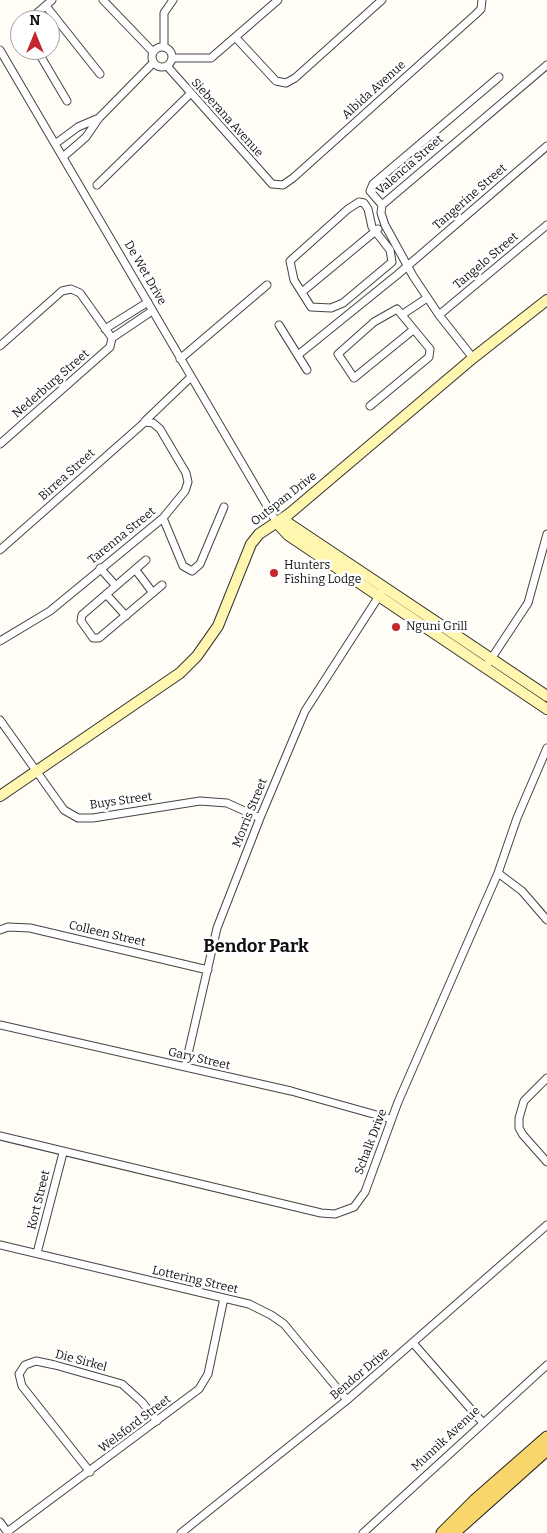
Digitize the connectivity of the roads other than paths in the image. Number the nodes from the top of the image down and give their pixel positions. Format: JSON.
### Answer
{"nodes":[{"id":1,"x":52,"y":0,"type":"edge"},
{"id":2,"x":103,"y":0,"type":"edge"},
{"id":3,"x":173,"y":0,"type":"edge"},
{"id":4,"x":278,"y":0,"type":"edge"},
{"id":5,"x":382,"y":0,"type":"edge"},
{"id":6,"x":482,"y":0,"type":"edge"},
{"id":7,"x":46,"y":6,"type":"junction"},
{"id":8,"x":41,"y":10,"type":"edge"},
{"id":9,"x":236,"y":39,"type":"junction"},
{"id":10,"x":164,"y":47,"type":"junction"},
{"id":11,"x":0,"y":50,"type":"edge"},
{"id":12,"x":153,"y":52,"type":"junction"},
{"id":13,"x":173,"y":58,"type":"junction"},
{"id":14,"x":43,"y":60,"type":"edge"},
{"id":15,"x":153,"y":63,"type":"junction"},
{"id":16,"x":547,"y":65,"type":"edge"},
{"id":17,"x":167,"y":66,"type":"junction"},
{"id":18,"x":100,"y":74,"type":"dead end"},
{"id":19,"x":499,"y":78,"type":"dead end"},
{"id":20,"x":190,"y":94,"type":"junction"},
{"id":21,"x":67,"y":101,"type":"dead end"},
{"id":22,"x":99,"y":118,"type":"junction"},
{"id":23,"x":55,"y":144,"type":"junction"},
{"id":24,"x":547,"y":146,"type":"edge"},
{"id":25,"x":63,"y":157,"type":"junction"},
{"id":26,"x":272,"y":184,"type":"joint"},
{"id":27,"x":98,"y":185,"type":"dead end"},
{"id":28,"x":382,"y":205,"type":"junction"},
{"id":29,"x":385,"y":225,"type":"junction"},
{"id":30,"x":547,"y":225,"type":"edge"},
{"id":31,"x":375,"y":231,"type":"junction"},
{"id":32,"x":408,"y":265,"type":"junction"},
{"id":33,"x":267,"y":284,"type":"dead end"},
{"id":34,"x":302,"y":292,"type":"junction"},
{"id":35,"x":427,"y":298,"type":"junction"},
{"id":36,"x":547,"y":300,"type":"edge"},
{"id":37,"x":148,"y":302,"type":"junction"},
{"id":38,"x":152,"y":311,"type":"junction"},
{"id":39,"x":403,"y":314,"type":"junction"},
{"id":40,"x":439,"y":315,"type":"junction"},
{"id":41,"x":279,"y":325,"type":"dead end"},
{"id":42,"x":105,"y":329,"type":"junction"},
{"id":43,"x":413,"y":330,"type":"junction"},
{"id":44,"x":112,"y":338,"type":"junction"},
{"id":45,"x":0,"y":346,"type":"edge"},
{"id":46,"x":298,"y":355,"type":"junction"},
{"id":47,"x":473,"y":358,"type":"junction"},
{"id":48,"x":180,"y":359,"type":"junction"},
{"id":49,"x":307,"y":370,"type":"dead end"},
{"id":50,"x":191,"y":377,"type":"junction"},
{"id":51,"x":370,"y":406,"type":"dead end"},
{"id":52,"x":148,"y":421,"type":"junction"},
{"id":53,"x":0,"y":444,"type":"edge"},
{"id":54,"x":224,"y":507,"type":"dead end"},
{"id":55,"x":163,"y":518,"type":"junction"},
{"id":56,"x":280,"y":521,"type":"junction"},
{"id":57,"x":547,"y":534,"type":"edge"},
{"id":58,"x":0,"y":550,"type":"edge"},
{"id":59,"x":146,"y":560,"type":"dead end"},
{"id":60,"x":100,"y":568,"type":"junction"},
{"id":61,"x":135,"y":569,"type":"junction"},
{"id":62,"x":162,"y":585,"type":"dead end"},
{"id":63,"x":116,"y":586,"type":"junction"},
{"id":64,"x":382,"y":592,"type":"junction"},
{"id":65,"x":153,"y":593,"type":"junction"},
{"id":66,"x":106,"y":594,"type":"junction"},
{"id":67,"x":126,"y":616,"type":"junction"},
{"id":68,"x":0,"y":640,"type":"edge"},
{"id":69,"x":492,"y":658,"type":"junction"},
{"id":70,"x":486,"y":667,"type":"junction"},
{"id":71,"x":547,"y":696,"type":"edge"},
{"id":72,"x":547,"y":709,"type":"edge"},
{"id":73,"x":0,"y":722,"type":"edge"},
{"id":74,"x":547,"y":748,"type":"edge"},
{"id":75,"x":36,"y":772,"type":"junction"},
{"id":76,"x":0,"y":796,"type":"edge"},
{"id":77,"x":260,"y":818,"type":"junction"},
{"id":78,"x":498,"y":873,"type":"junction"},
{"id":79,"x":547,"y":920,"type":"edge"},
{"id":80,"x":0,"y":930,"type":"edge"},
{"id":81,"x":208,"y":970,"type":"junction"},
{"id":82,"x":0,"y":1025,"type":"edge"},
{"id":83,"x":186,"y":1067,"type":"junction"},
{"id":84,"x":547,"y":1078,"type":"edge"},
{"id":85,"x":391,"y":1119,"type":"junction"},
{"id":86,"x":0,"y":1136,"type":"edge"},
{"id":87,"x":63,"y":1153,"type":"junction"},
{"id":88,"x":547,"y":1162,"type":"edge"},
{"id":89,"x":547,"y":1225,"type":"edge"},
{"id":90,"x":0,"y":1245,"type":"edge"},
{"id":91,"x":37,"y":1254,"type":"junction"},
{"id":92,"x":224,"y":1298,"type":"junction"},
{"id":93,"x":413,"y":1343,"type":"junction"},
{"id":94,"x":547,"y":1365,"type":"edge"},
{"id":95,"x":347,"y":1400,"type":"junction"},
{"id":96,"x":157,"y":1421,"type":"junction"},
{"id":97,"x":484,"y":1423,"type":"junction"},
{"id":98,"x":546,"y":1444,"type":"edge"},
{"id":99,"x":547,"y":1462,"type":"edge"},
{"id":100,"x":90,"y":1472,"type":"junction"},
{"id":101,"x":522,"y":1472,"type":"junction"},
{"id":102,"x":0,"y":1522,"type":"edge"},
{"id":103,"x":8,"y":1533,"type":"edge"},
{"id":104,"x":181,"y":1533,"type":"edge"},
{"id":105,"x":363,"y":1533,"type":"edge"},
{"id":106,"x":442,"y":1533,"type":"edge"},
{"id":107,"x":454,"y":1533,"type":"edge"}],
"edges":[{"from":1,"to":7,"type":"street"},
{"from":2,"to":12,"type":"street"},
{"from":3,"to":10,"type":"street"},
{"from":4,"to":9,"type":"street"},
{"from":5,"to":9,"type":"street"},
{"from":6,"to":26,"type":"street","name":"Albida Avenue"},
{"from":7,"to":8,"type":"street"},
{"from":7,"to":18,"type":"street"},
{"from":9,"to":13,"type":"street"},
{"from":10,"to":12,"type":"street"},
{"from":10,"to":13,"type":"street"},
{"from":11,"to":23,"type":"street","name":"De Wet Drive"},
{"from":12,"to":15,"type":"street"},
{"from":13,"to":17,"type":"street"},
{"from":14,"to":21,"type":"street"},
{"from":15,"to":17,"type":"street"},
{"from":15,"to":22,"type":"street"},
{"from":16,"to":28,"type":"street","name":"Valencia Street"},
{"from":17,"to":20,"type":"street","name":"Sieberana Avenue"},
{"from":19,"to":28,"type":"street"},
{"from":20,"to":26,"type":"street","name":"Sieberana Avenue"},
{"from":20,"to":27,"type":"street"},
{"from":22,"to":23,"type":"street"},
{"from":22,"to":25,"type":"street"},
{"from":23,"to":25,"type":"street","name":"De Wet Drive"},
{"from":24,"to":32,"type":"street","name":"Tangerine Street"},
{"from":25,"to":37,"type":"street","name":"De Wet Drive"},
{"from":28,"to":29,"type":"street","name":"Valencia Street"},
{"from":29,"to":31,"type":"street"},
{"from":29,"to":32,"type":"street","name":"Valencia Street"},
{"from":30,"to":40,"type":"street","name":"Tangelo Street"},
{"from":31,"to":34,"type":"street"},
{"from":31,"to":34,"type":"street"},
{"from":31,"to":34,"type":"street"},
{"from":32,"to":35,"type":"street","name":"Valencia Street"},
{"from":32,"to":46,"type":"street","name":"Tangerine Street"},
{"from":33,"to":48,"type":"street"},
{"from":35,"to":39,"type":"street"},
{"from":35,"to":40,"type":"street","name":"Valencia Street"},
{"from":36,"to":47,"type":"street","name":"Outspan Drive"},
{"from":37,"to":38,"type":"street","name":"De Wet Drive"},
{"from":37,"to":42,"type":"street"},
{"from":38,"to":44,"type":"street","name":"Nederburg Street"},
{"from":38,"to":48,"type":"street","name":"De Wet Drive"},
{"from":39,"to":43,"type":"street"},
{"from":39,"to":43,"type":"street"},
{"from":40,"to":47,"type":"street","name":"Valencia Street"},
{"from":41,"to":46,"type":"street"},
{"from":42,"to":44,"type":"street"},
{"from":42,"to":45,"type":"street"},
{"from":43,"to":51,"type":"street"},
{"from":44,"to":53,"type":"street","name":"Nederburg Street"},
{"from":46,"to":49,"type":"street"},
{"from":47,"to":56,"type":"street","name":"Outspan Drive"},
{"from":48,"to":50,"type":"street","name":"De Wet Drive"},
{"from":50,"to":52,"type":"street","name":"Birrea Street"},
{"from":50,"to":56,"type":"street","name":"De Wet Drive"},
{"from":52,"to":55,"type":"street","name":"Tarenna Street"},
{"from":52,"to":58,"type":"street","name":"Birrea Street"},
{"from":54,"to":55,"type":"street"},
{"from":55,"to":60,"type":"street","name":"Tarenna Street"},
{"from":56,"to":64,"type":"street","name":"De Wet Drive"},
{"from":56,"to":75,"type":"street","name":"Outspan Drive"},
{"from":57,"to":69,"type":"street"},
{"from":59,"to":61,"type":"street"},
{"from":60,"to":63,"type":"street"},
{"from":60,"to":68,"type":"street","name":"Tarenna Street"},
{"from":61,"to":63,"type":"street"},
{"from":61,"to":65,"type":"street"},
{"from":62,"to":65,"type":"street"},
{"from":63,"to":66,"type":"street"},
{"from":64,"to":69,"type":"street","name":"De Wet Drive"},
{"from":64,"to":70,"type":"street","name":"De Wet Drive"},
{"from":64,"to":77,"type":"street","name":"Morris Street"},
{"from":65,"to":67,"type":"street"},
{"from":66,"to":67,"type":"street"},
{"from":66,"to":67,"type":"street"},
{"from":69,"to":70,"type":"street"},
{"from":69,"to":71,"type":"street","name":"De Wet Drive"},
{"from":70,"to":72,"type":"street","name":"De Wet Drive"},
{"from":73,"to":75,"type":"street","name":"Buys Street"},
{"from":74,"to":78,"type":"street","name":"Schalk Drive"},
{"from":75,"to":76,"type":"street","name":"Outspan Drive"},
{"from":75,"to":77,"type":"street","name":"Buys Street"},
{"from":77,"to":81,"type":"street","name":"Morris Street"},
{"from":78,"to":79,"type":"street"},
{"from":78,"to":85,"type":"street","name":"Schalk Drive"},
{"from":80,"to":81,"type":"street","name":"Colleen Street"},
{"from":81,"to":83,"type":"street","name":"Morris Street"},
{"from":82,"to":83,"type":"street","name":"Gary Street"},
{"from":83,"to":85,"type":"street","name":"Gary Street"},
{"from":84,"to":88,"type":"street"},
{"from":85,"to":87,"type":"street","name":"Schalk Drive"},
{"from":86,"to":87,"type":"street","name":"Schalk Drive"},
{"from":87,"to":91,"type":"street","name":"Kort Street"},
{"from":89,"to":93,"type":"street","name":"Bendor Drive"},
{"from":90,"to":91,"type":"street","name":"Lottering Street"},
{"from":91,"to":92,"type":"street","name":"Lottering Street"},
{"from":92,"to":95,"type":"street","name":"Lottering Street"},
{"from":92,"to":96,"type":"street","name":"Welsford Street"},
{"from":93,"to":95,"type":"street","name":"Bendor Drive"},
{"from":93,"to":97,"type":"street"},
{"from":94,"to":97,"type":"street","name":"Munnik Avenue"},
{"from":95,"to":104,"type":"street","name":"Bendor Drive"},
{"from":96,"to":100,"type":"street","name":"Welsford Street"},
{"from":96,"to":100,"type":"street","name":"Die Sirkel"},
{"from":97,"to":105,"type":"street","name":"Munnik Avenue"},
{"from":98,"to":101,"type":"main road"},
{"from":98,"to":106,"type":"main road"},
{"from":99,"to":101,"type":"main road"},
{"from":100,"to":103,"type":"street","name":"Welsford Street"},
{"from":101,"to":107,"type":"main road"},
{"from":102,"to":103,"type":"street"}]}
